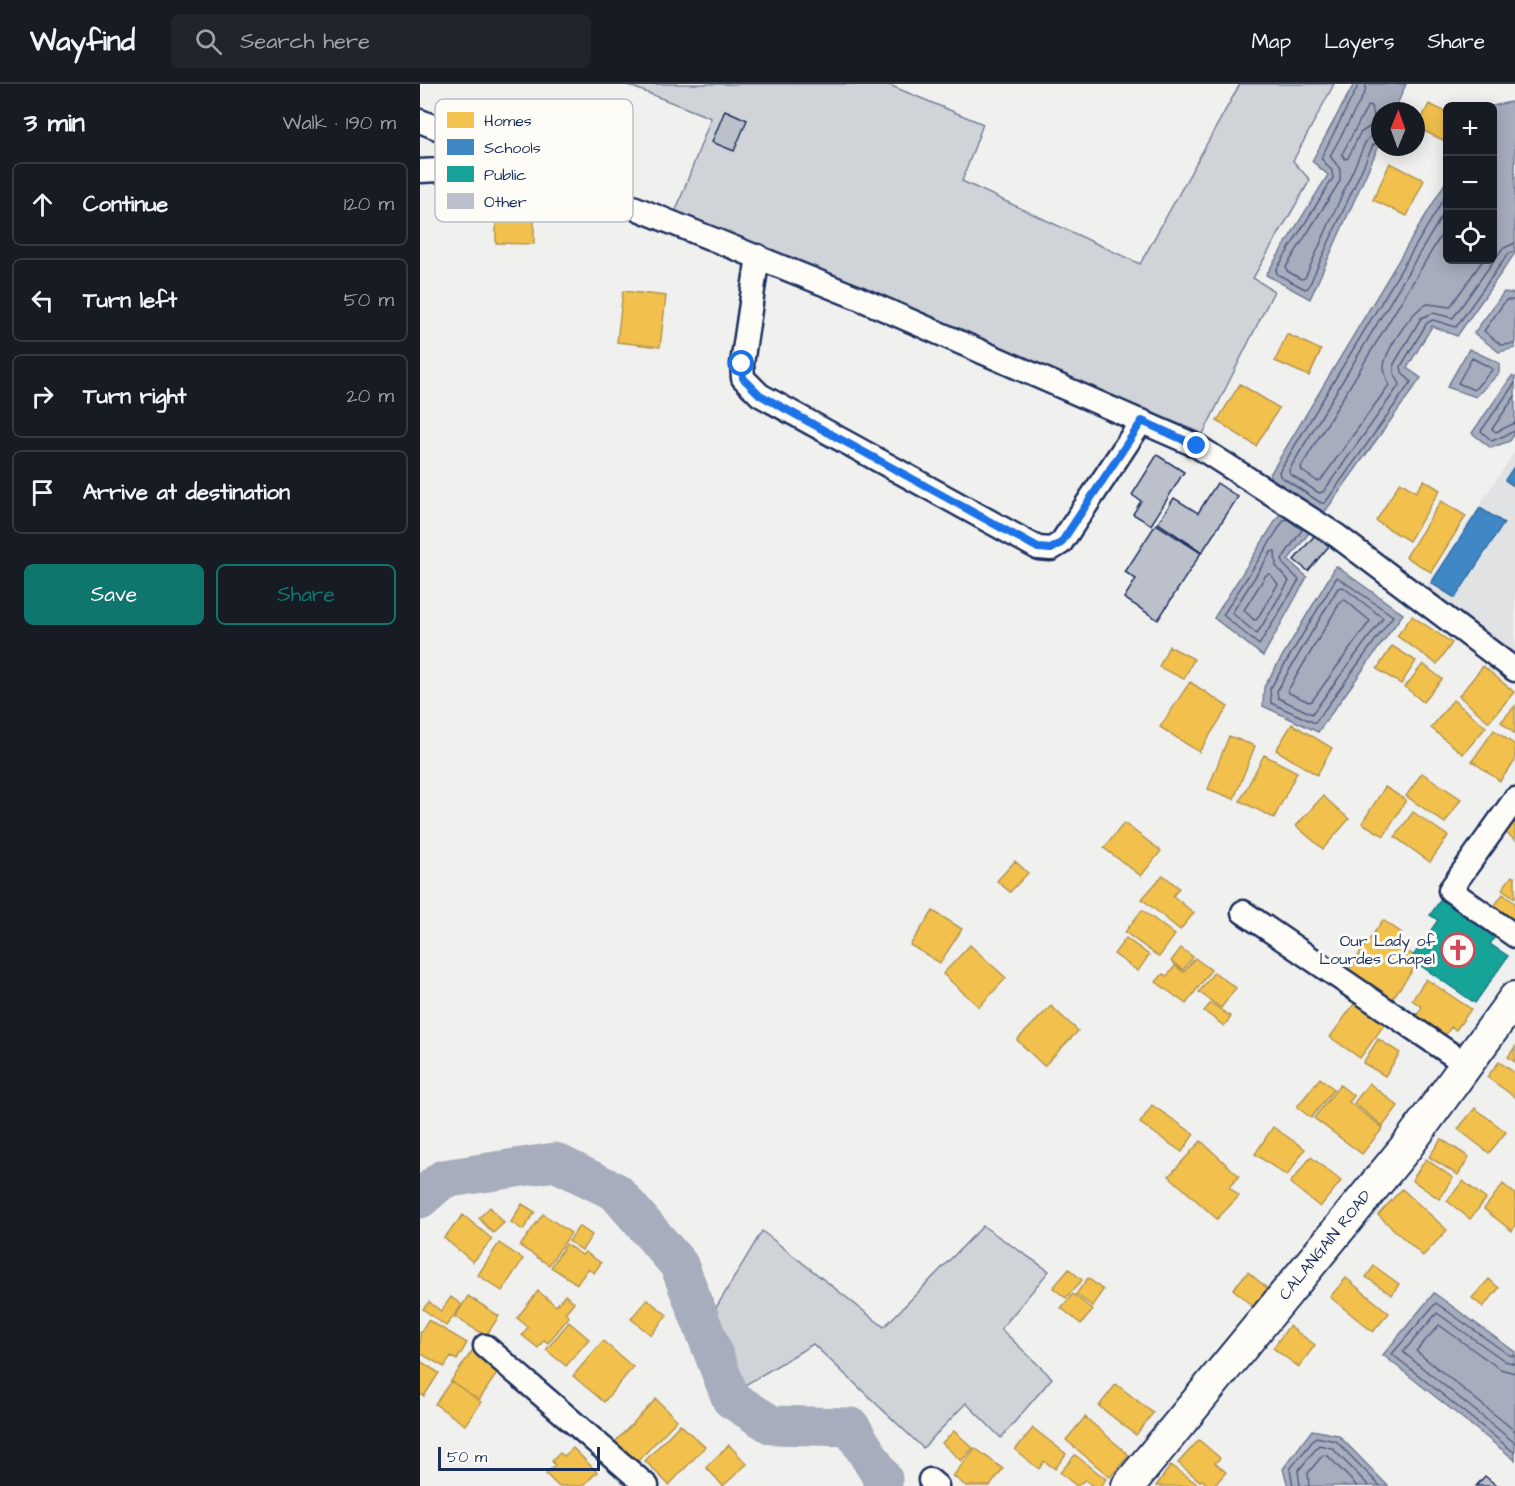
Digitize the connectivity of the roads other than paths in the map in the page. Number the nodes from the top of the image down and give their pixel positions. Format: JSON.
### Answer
{"nodes":[{"id":1,"x":420,"y":121,"type":"edge"},
{"id":2,"x":435,"y":127,"type":"edge"},
{"id":3,"x":435,"y":170,"type":"edge"},
{"id":4,"x":420,"y":171,"type":"edge"},
{"id":5,"x":633,"y":207,"type":"edge"},
{"id":6,"x":758,"y":256,"type":"junction"},
{"id":7,"x":1142,"y":421,"type":"junction"},
{"id":8,"x":1515,"y":670,"type":"edge"},
{"id":9,"x":1515,"y":799,"type":"edge"},
{"id":10,"x":1244,"y":912,"type":"dead end"},
{"id":11,"x":1515,"y":936,"type":"edge"},
{"id":12,"x":1515,"y":998,"type":"edge"},
{"id":13,"x":1467,"y":1065,"type":"junction"},
{"id":14,"x":485,"y":1346,"type":"dead end"},
{"id":15,"x":647,"y":1486,"type":"edge"},
{"id":16,"x":1128,"y":1486,"type":"edge"}],
"edges":[{"from":1,"to":2,"type":"street"},
{"from":3,"to":4,"type":"street"},
{"from":5,"to":6,"type":"street"},
{"from":6,"to":7,"type":"street"},
{"from":6,"to":7,"type":"street"},
{"from":7,"to":8,"type":"street"},
{"from":9,"to":11,"type":"street"},
{"from":10,"to":13,"type":"street"},
{"from":12,"to":13,"type":"street","name":"CALANGAIN ROAD"},
{"from":13,"to":16,"type":"street","name":"CALANGAIN ROAD"},
{"from":14,"to":15,"type":"street"}]}
